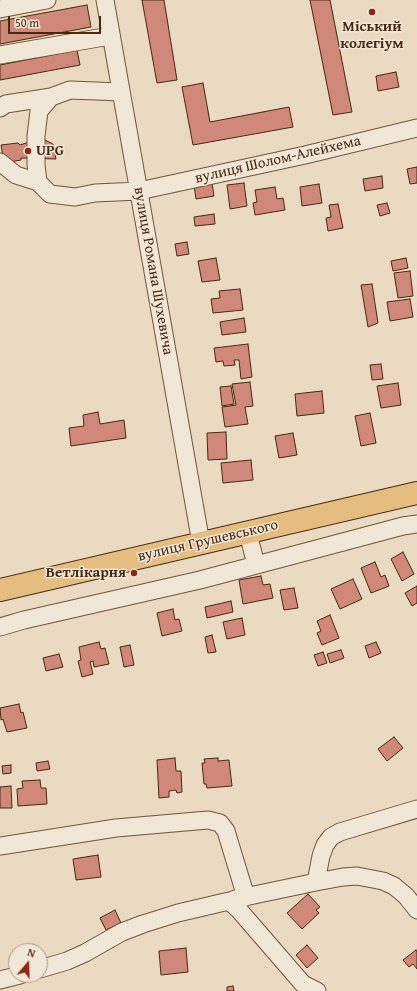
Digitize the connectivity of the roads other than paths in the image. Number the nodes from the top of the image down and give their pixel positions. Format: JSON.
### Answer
{"nodes":[{"id":1,"x":47,"y":0,"type":"edge"},
{"id":2,"x":105,"y":0,"type":"edge"},
{"id":3,"x":0,"y":9,"type":"edge"},
{"id":4,"x":110,"y":36,"type":"junction"},
{"id":5,"x":0,"y":55,"type":"edge"},
{"id":6,"x":121,"y":92,"type":"junction"},
{"id":7,"x":51,"y":97,"type":"junction"},
{"id":8,"x":0,"y":108,"type":"edge"},
{"id":9,"x":417,"y":128,"type":"edge"},
{"id":10,"x":0,"y":162,"type":"edge"},
{"id":11,"x":38,"y":182,"type":"junction"},
{"id":12,"x":139,"y":191,"type":"junction"},
{"id":13,"x":417,"y":494,"type":"edge"},
{"id":14,"x":417,"y":524,"type":"edge"},
{"id":15,"x":248,"y":533,"type":"junction"},
{"id":16,"x":201,"y":543,"type":"junction"},
{"id":17,"x":256,"y":565,"type":"junction"},
{"id":18,"x":0,"y":590,"type":"edge"},
{"id":19,"x":0,"y":627,"type":"edge"},
{"id":20,"x":417,"y":809,"type":"edge"},
{"id":21,"x":0,"y":846,"type":"edge"},
{"id":22,"x":316,"y":882,"type":"junction"},
{"id":23,"x":246,"y":897,"type":"junction"},
{"id":24,"x":229,"y":901,"type":"junction"},
{"id":25,"x":417,"y":910,"type":"edge"},
{"id":26,"x":48,"y":967,"type":"edge"},
{"id":27,"x":317,"y":991,"type":"edge"}],
"edges":[{"from":1,"to":3,"type":"street"},
{"from":2,"to":4,"type":"street","name":"вулиця Романа Шухевича"},
{"from":4,"to":5,"type":"street"},
{"from":4,"to":6,"type":"street","name":"вулиця Романа Шухевича"},
{"from":6,"to":7,"type":"street"},
{"from":6,"to":12,"type":"street","name":"вулиця Романа Шухевича"},
{"from":7,"to":8,"type":"street"},
{"from":7,"to":11,"type":"street"},
{"from":9,"to":12,"type":"street","name":"вулиця Шолом-Алейхема"},
{"from":10,"to":11,"type":"street"},
{"from":11,"to":12,"type":"street","name":"вулиця Шолом-Алейхема"},
{"from":12,"to":16,"type":"street","name":"вулиця Романа Шухевича"},
{"from":13,"to":15,"type":"highway","name":"вулиця Грушевського"},
{"from":14,"to":17,"type":"street"},
{"from":15,"to":16,"type":"highway","name":"вулиця Грушевського"},
{"from":15,"to":17,"type":"street"},
{"from":16,"to":18,"type":"highway","name":"вулиця Грушевського"},
{"from":17,"to":19,"type":"street"},
{"from":20,"to":22,"type":"street"},
{"from":21,"to":23,"type":"street"},
{"from":22,"to":23,"type":"street"},
{"from":22,"to":25,"type":"street"},
{"from":23,"to":24,"type":"street"},
{"from":24,"to":26,"type":"street"},
{"from":24,"to":27,"type":"street"}]}
